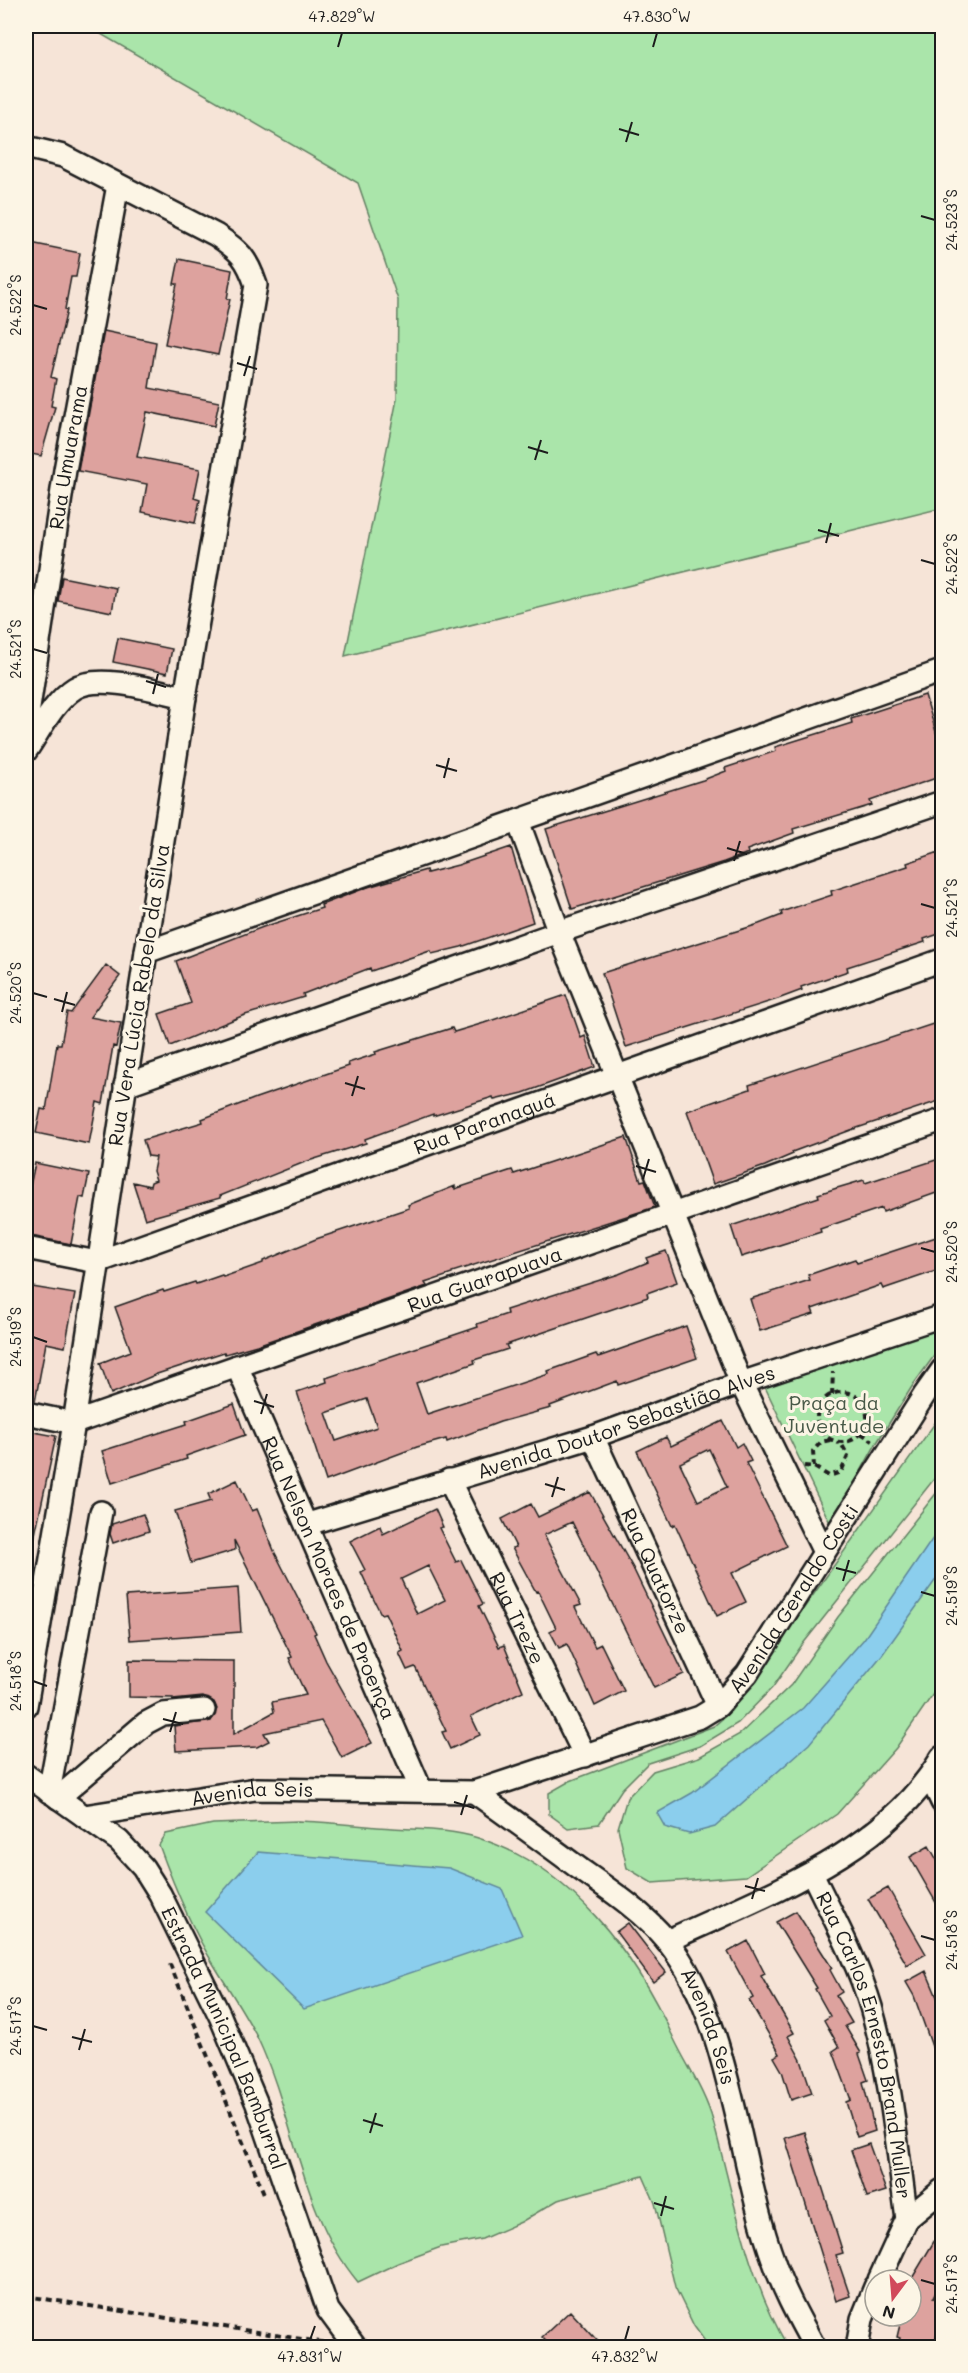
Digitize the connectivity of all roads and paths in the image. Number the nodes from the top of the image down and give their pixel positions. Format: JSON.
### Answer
{"nodes":[{"id":1,"x":26,"y":147,"type":"edge"},
{"id":2,"x":118,"y":185,"type":"junction"},
{"id":3,"x":942,"y":670,"type":"edge"},
{"id":4,"x":185,"y":697,"type":"junction"},
{"id":5,"x":26,"y":728,"type":"edge"},
{"id":6,"x":26,"y":751,"type":"edge"},
{"id":7,"x":942,"y":802,"type":"edge"},
{"id":8,"x":519,"y":821,"type":"junction"},
{"id":9,"x":559,"y":932,"type":"junction"},
{"id":10,"x":146,"y":952,"type":"junction"},
{"id":11,"x":942,"y":960,"type":"edge"},
{"id":12,"x":617,"y":1076,"type":"junction"},
{"id":13,"x":125,"y":1085,"type":"junction"},
{"id":14,"x":942,"y":1120,"type":"edge"},
{"id":15,"x":672,"y":1214,"type":"junction"},
{"id":16,"x":26,"y":1248,"type":"edge"},
{"id":17,"x":97,"y":1262,"type":"junction"},
{"id":18,"x":942,"y":1316,"type":"edge"},
{"id":19,"x":833,"y":1362,"type":"dead end"},
{"id":20,"x":237,"y":1366,"type":"junction"},
{"id":21,"x":942,"y":1370,"type":"edge"},
{"id":22,"x":741,"y":1383,"type":"junction"},
{"id":23,"x":832,"y":1395,"type":"junction"},
{"id":24,"x":26,"y":1413,"type":"edge"},
{"id":25,"x":74,"y":1423,"type":"junction"},
{"id":26,"x":861,"y":1433,"type":"junction"},
{"id":27,"x":593,"y":1437,"type":"junction"},
{"id":28,"x":837,"y":1442,"type":"junction"},
{"id":29,"x":876,"y":1444,"type":"dead end"},
{"id":30,"x":802,"y":1466,"type":"dead end"},
{"id":31,"x":814,"y":1467,"type":"junction"},
{"id":32,"x":449,"y":1480,"type":"junction"},
{"id":33,"x":101,"y":1512,"type":"dead end"},
{"id":34,"x":308,"y":1524,"type":"junction"},
{"id":35,"x":824,"y":1552,"type":"junction"},
{"id":36,"x":26,"y":1706,"type":"edge"},
{"id":37,"x":718,"y":1706,"type":"junction"},
{"id":38,"x":204,"y":1710,"type":"dead end"},
{"id":39,"x":585,"y":1756,"type":"junction"},
{"id":40,"x":942,"y":1757,"type":"edge"},
{"id":41,"x":26,"y":1775,"type":"edge"},
{"id":42,"x":930,"y":1777,"type":"junction"},
{"id":43,"x":421,"y":1790,"type":"junction"},
{"id":44,"x":474,"y":1792,"type":"junction"},
{"id":45,"x":54,"y":1795,"type":"junction"},
{"id":46,"x":942,"y":1802,"type":"edge"},
{"id":47,"x":84,"y":1816,"type":"junction"},
{"id":48,"x":812,"y":1873,"type":"junction"},
{"id":49,"x":667,"y":1941,"type":"junction"},
{"id":50,"x":168,"y":1959,"type":"dead end"},
{"id":51,"x":942,"y":2190,"type":"edge"},
{"id":52,"x":266,"y":2197,"type":"dead end"},
{"id":53,"x":908,"y":2219,"type":"junction"},
{"id":54,"x":885,"y":2268,"type":"edge"},
{"id":55,"x":26,"y":2296,"type":"edge"},
{"id":56,"x":863,"y":2317,"type":"edge"},
{"id":57,"x":323,"y":2336,"type":"dead end"},
{"id":58,"x":327,"y":2343,"type":"junction"},
{"id":59,"x":346,"y":2346,"type":"edge"},
{"id":60,"x":332,"y":2348,"type":"edge"},
{"id":61,"x":816,"y":2348,"type":"edge"},
{"id":62,"x":857,"y":2348,"type":"edge"}],
"edges":[{"from":1,"to":2,"type":"street"},
{"from":2,"to":4,"type":"street","name":"Rua Vera Lúcia Rabelo da Silva"},
{"from":2,"to":5,"type":"street","name":"Rua Umuarama"},
{"from":3,"to":8,"type":"street"},
{"from":4,"to":6,"type":"street"},
{"from":4,"to":10,"type":"street","name":"Rua Vera Lúcia Rabelo da Silva"},
{"from":7,"to":9,"type":"street"},
{"from":8,"to":9,"type":"street"},
{"from":8,"to":10,"type":"street"},
{"from":9,"to":12,"type":"street"},
{"from":9,"to":13,"type":"street"},
{"from":10,"to":13,"type":"street","name":"Rua Vera Lúcia Rabelo da Silva"},
{"from":11,"to":12,"type":"street","name":"Rua Paranaguá"},
{"from":12,"to":15,"type":"street"},
{"from":12,"to":17,"type":"street","name":"Rua Paranaguá"},
{"from":13,"to":17,"type":"street","name":"Rua Vera Lúcia Rabelo da Silva"},
{"from":14,"to":15,"type":"street","name":"Rua Guarapuava"},
{"from":15,"to":20,"type":"street","name":"Rua Guarapuava"},
{"from":15,"to":22,"type":"street"},
{"from":16,"to":17,"type":"street"},
{"from":17,"to":25,"type":"street","name":"Rua Vera Lúcia Rabelo da Silva"},
{"from":18,"to":22,"type":"street","name":"Avenida Doutor Sebastião Alves"},
{"from":19,"to":23,"type":"path"},
{"from":20,"to":25,"type":"street","name":"Rua Guarapuava"},
{"from":20,"to":34,"type":"street","name":"Rua Nelson Moraes de Proença"},
{"from":21,"to":35,"type":"street","name":"Avenida Geraldo Costi"},
{"from":22,"to":27,"type":"street","name":"Avenida Doutor Sebastião Alves"},
{"from":22,"to":35,"type":"street"},
{"from":23,"to":26,"type":"path"},
{"from":23,"to":28,"type":"path"},
{"from":24,"to":25,"type":"street"},
{"from":25,"to":36,"type":"street","name":"Rua Vera Lúcia Rabelo da Silva"},
{"from":26,"to":28,"type":"path"},
{"from":26,"to":29,"type":"path"},
{"from":27,"to":32,"type":"street","name":"Avenida Doutor Sebastião Alves"},
{"from":27,"to":37,"type":"street","name":"Rua Quatorze"},
{"from":28,"to":31,"type":"path"},
{"from":28,"to":31,"type":"path"},
{"from":30,"to":31,"type":"path"},
{"from":32,"to":34,"type":"street","name":"Avenida Doutor Sebastião Alves"},
{"from":32,"to":39,"type":"street","name":"Rua Treze"},
{"from":33,"to":45,"type":"street"},
{"from":34,"to":43,"type":"street","name":"Rua Nelson Moraes de Proença"},
{"from":35,"to":37,"type":"street","name":"Avenida Geraldo Costi"},
{"from":37,"to":39,"type":"street","name":"Avenida Geraldo Costi"},
{"from":38,"to":45,"type":"street"},
{"from":39,"to":44,"type":"street","name":"Avenida Geraldo Costi"},
{"from":40,"to":42,"type":"street"},
{"from":41,"to":45,"type":"street","name":"Estrada Municipal Bamburral"},
{"from":42,"to":46,"type":"street"},
{"from":42,"to":48,"type":"street"},
{"from":43,"to":44,"type":"street","name":"Avenida Seis"},
{"from":43,"to":47,"type":"street","name":"Avenida Seis"},
{"from":44,"to":49,"type":"street","name":"Avenida Seis"},
{"from":45,"to":47,"type":"street","name":"Estrada Municipal Bamburral"},
{"from":47,"to":59,"type":"street","name":"Estrada Municipal Bamburral"},
{"from":48,"to":49,"type":"street"},
{"from":48,"to":53,"type":"street","name":"Rua Carlos Ernesto Brand Muller"},
{"from":49,"to":61,"type":"street","name":"Avenida Seis"},
{"from":50,"to":52,"type":"path"},
{"from":51,"to":53,"type":"street"},
{"from":53,"to":54,"type":"street"},
{"from":55,"to":58,"type":"path"},
{"from":56,"to":62,"type":"street"},
{"from":57,"to":58,"type":"path"},
{"from":58,"to":59,"type":"path"},
{"from":58,"to":60,"type":"path"}]}
